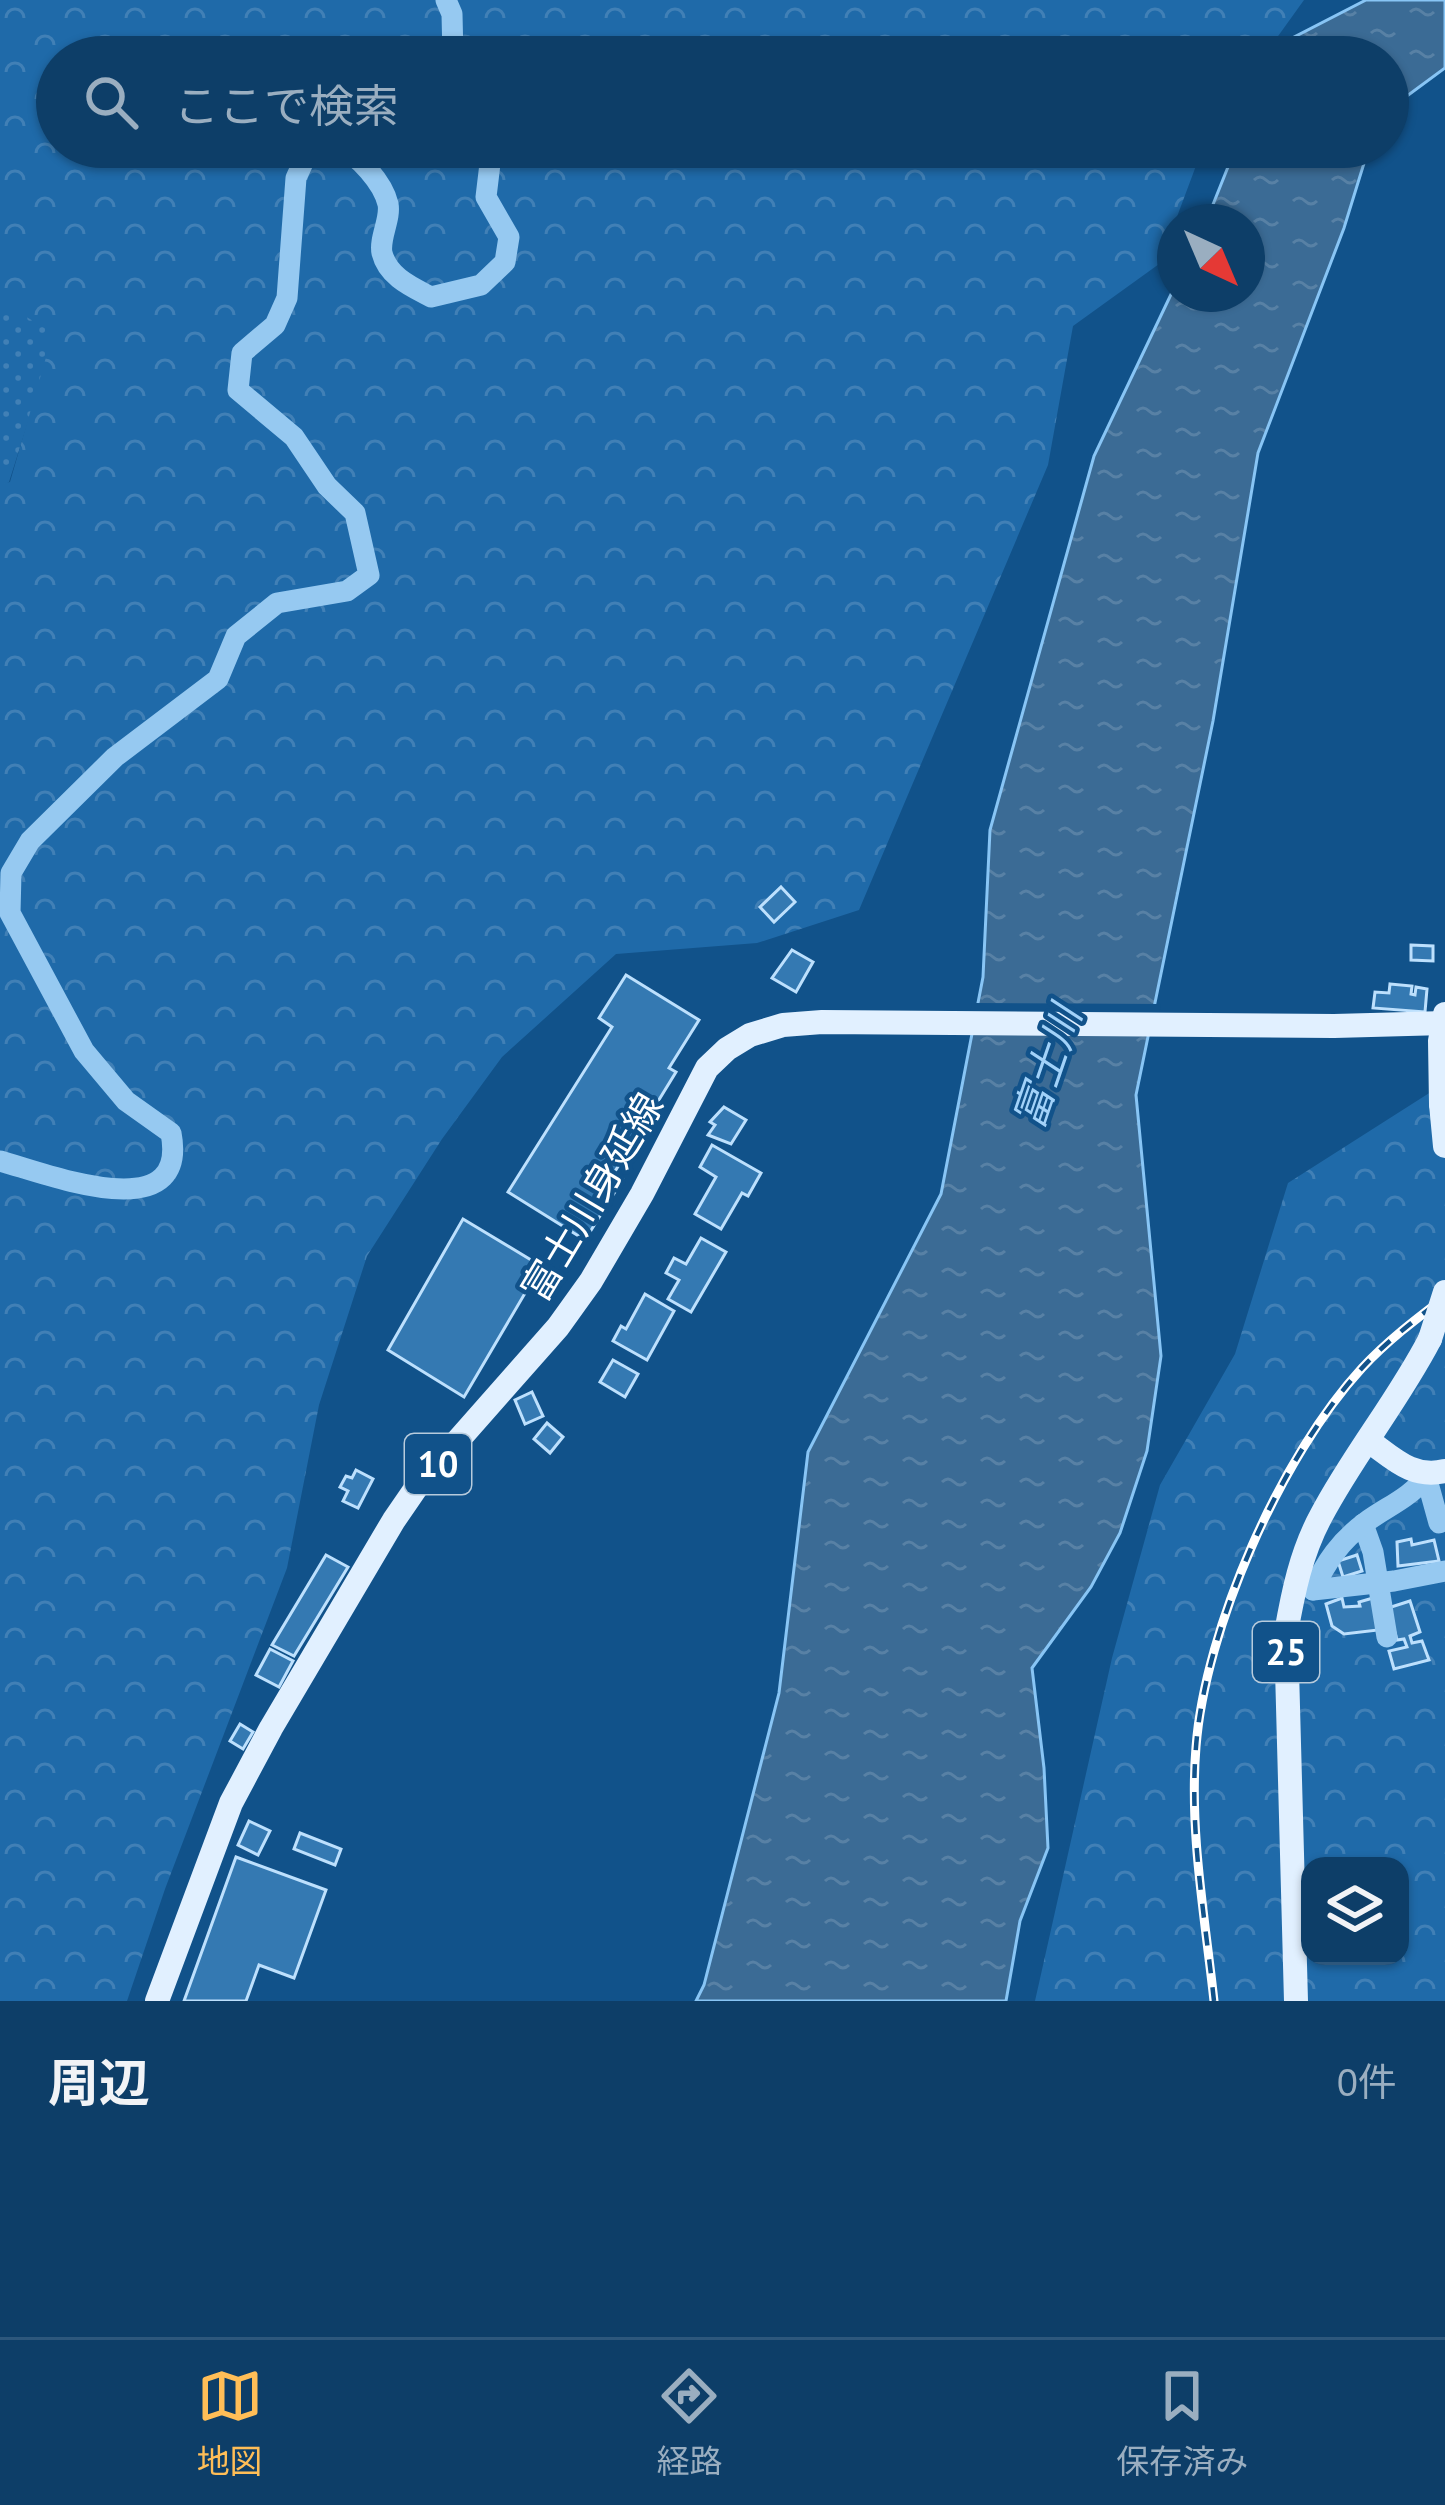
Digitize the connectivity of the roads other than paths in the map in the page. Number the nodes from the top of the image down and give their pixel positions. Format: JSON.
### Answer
{"nodes":[{"id":1,"x":446,"y":0,"type":"edge"},
{"id":2,"x":453,"y":36,"type":"edge"},
{"id":3,"x":301,"y":168,"type":"edge"},
{"id":4,"x":366,"y":168,"type":"edge"},
{"id":5,"x":489,"y":168,"type":"edge"},
{"id":6,"x":1445,"y":1018,"type":"edge"},
{"id":7,"x":1445,"y":1146,"type":"edge"},
{"id":8,"x":0,"y":1161,"type":"edge"},
{"id":9,"x":1445,"y":1292,"type":"edge"},
{"id":10,"x":1369,"y":1441,"type":"junction"},
{"id":11,"x":1436,"y":1473,"type":"edge"},
{"id":12,"x":1439,"y":1522,"type":"dead end"},
{"id":13,"x":1363,"y":1524,"type":"junction"},
{"id":14,"x":1445,"y":1571,"type":"edge"},
{"id":15,"x":1379,"y":1580,"type":"junction"},
{"id":16,"x":1388,"y":1636,"type":"dead end"},
{"id":17,"x":157,"y":2001,"type":"edge"},
{"id":18,"x":1296,"y":2001,"type":"edge"}],
"edges":[{"from":1,"to":2,"type":"street"},
{"from":3,"to":8,"type":"street"},
{"from":4,"to":5,"type":"street"},
{"from":6,"to":7,"type":"main road","bridge":true},
{"from":6,"to":17,"type":"main road","name":"富士川身延線","number":"10"},
{"from":9,"to":10,"type":"main road","number":"25","bridge":true},
{"from":10,"to":11,"type":"main road"},
{"from":10,"to":18,"type":"main road","number":"25"},
{"from":11,"to":12,"type":"street"},
{"from":11,"to":13,"type":"street"},
{"from":13,"to":15,"type":"street"},
{"from":13,"to":15,"type":"street"},
{"from":14,"to":15,"type":"street"},
{"from":15,"to":16,"type":"street"}]}
